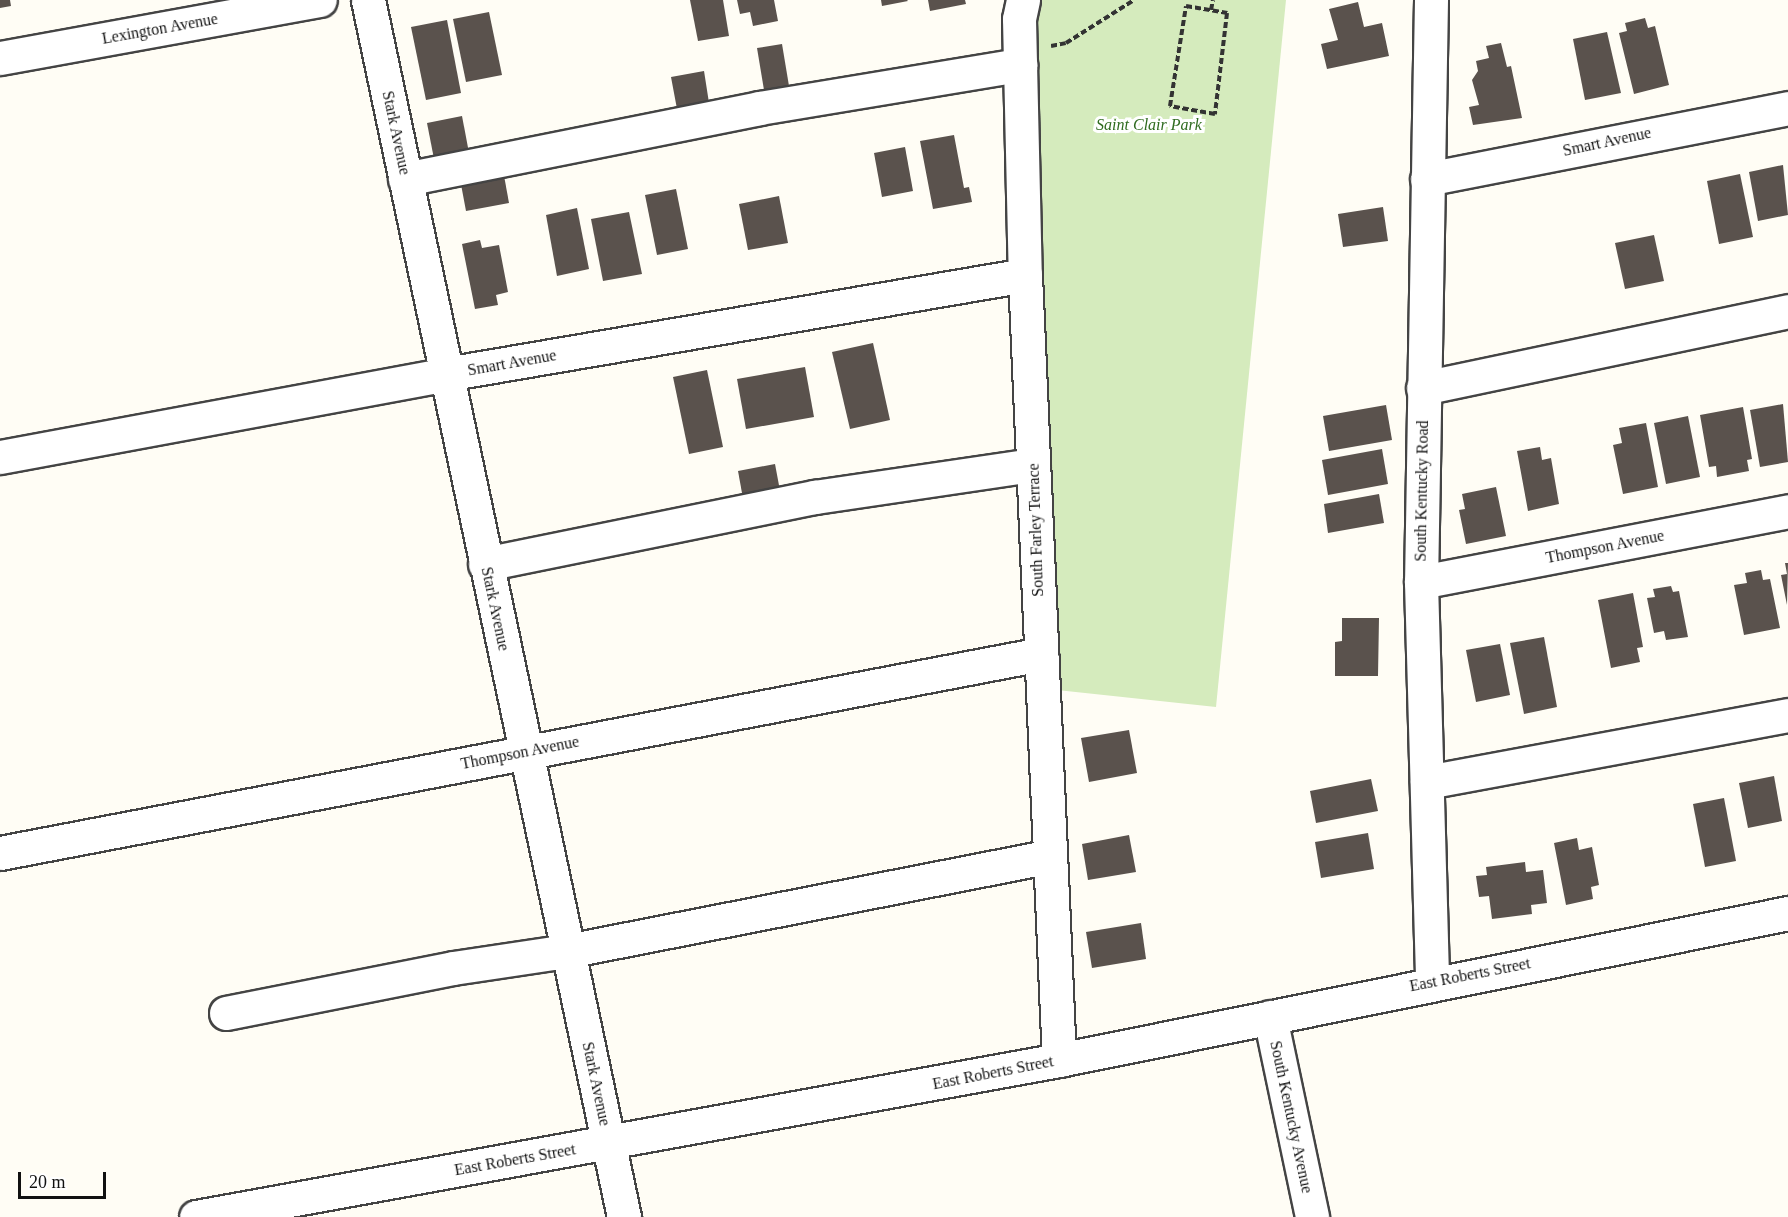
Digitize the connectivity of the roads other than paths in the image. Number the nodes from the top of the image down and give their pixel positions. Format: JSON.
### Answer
{"nodes":[{"id":1,"x":320,"y":0,"type":"edge"},
{"id":2,"x":368,"y":0,"type":"edge"},
{"id":3,"x":1023,"y":0,"type":"edge"},
{"id":4,"x":1431,"y":0,"type":"edge"},
{"id":5,"x":1030,"y":57,"type":"junction"},
{"id":6,"x":0,"y":58,"type":"edge"},
{"id":7,"x":1788,"y":108,"type":"edge"},
{"id":8,"x":405,"y":179,"type":"junction"},
{"id":9,"x":1427,"y":179,"type":"junction"},
{"id":10,"x":1025,"y":275,"type":"junction"},
{"id":11,"x":1788,"y":311,"type":"edge"},
{"id":12,"x":446,"y":374,"type":"junction"},
{"id":13,"x":1423,"y":388,"type":"junction"},
{"id":14,"x":0,"y":457,"type":"edge"},
{"id":15,"x":1033,"y":465,"type":"junction"},
{"id":16,"x":1788,"y":511,"type":"edge"},
{"id":17,"x":485,"y":564,"type":"junction"},
{"id":18,"x":1421,"y":582,"type":"junction"},
{"id":19,"x":1041,"y":654,"type":"junction"},
{"id":20,"x":1788,"y":715,"type":"edge"},
{"id":21,"x":524,"y":752,"type":"junction"},
{"id":22,"x":1427,"y":782,"type":"junction"},
{"id":23,"x":0,"y":853,"type":"edge"},
{"id":24,"x":1050,"y":856,"type":"junction"},
{"id":25,"x":1788,"y":913,"type":"edge"},
{"id":26,"x":567,"y":951,"type":"junction"},
{"id":27,"x":1432,"y":982,"type":"junction"},
{"id":28,"x":226,"y":1013,"type":"dead end"},
{"id":29,"x":1270,"y":1017,"type":"junction"},
{"id":30,"x":1059,"y":1060,"type":"junction"},
{"id":31,"x":608,"y":1144,"type":"junction"},
{"id":32,"x":196,"y":1217,"type":"edge"},
{"id":33,"x":624,"y":1217,"type":"edge"},
{"id":34,"x":1312,"y":1217,"type":"edge"}],
"edges":[{"from":1,"to":6,"type":"street","name":"Lexington Avenue"},
{"from":2,"to":8,"type":"street","name":"Stark Avenue"},
{"from":3,"to":5,"type":"street","name":"South Farley Terrace"},
{"from":4,"to":9,"type":"street","name":"South Kentucky Road"},
{"from":5,"to":8,"type":"street"},
{"from":5,"to":10,"type":"street","name":"South Farley Terrace"},
{"from":7,"to":9,"type":"street","name":"Smart Avenue"},
{"from":8,"to":12,"type":"street","name":"Stark Avenue"},
{"from":9,"to":13,"type":"street","name":"South Kentucky Road"},
{"from":10,"to":12,"type":"street","name":"Smart Avenue"},
{"from":10,"to":15,"type":"street","name":"South Farley Terrace"},
{"from":11,"to":13,"type":"street"},
{"from":12,"to":14,"type":"street","name":"Smart Avenue"},
{"from":12,"to":17,"type":"street","name":"Stark Avenue"},
{"from":13,"to":18,"type":"street","name":"South Kentucky Road"},
{"from":15,"to":17,"type":"street"},
{"from":15,"to":19,"type":"street","name":"South Farley Terrace"},
{"from":16,"to":18,"type":"street","name":"Thompson Avenue"},
{"from":17,"to":21,"type":"street","name":"Stark Avenue"},
{"from":18,"to":22,"type":"street","name":"South Kentucky Road"},
{"from":19,"to":21,"type":"street","name":"Thompson Avenue"},
{"from":19,"to":24,"type":"street","name":"South Farley Terrace"},
{"from":20,"to":22,"type":"street"},
{"from":21,"to":23,"type":"street","name":"Thompson Avenue"},
{"from":21,"to":26,"type":"street","name":"Stark Avenue"},
{"from":22,"to":27,"type":"street","name":"South Kentucky Road"},
{"from":24,"to":26,"type":"street"},
{"from":24,"to":30,"type":"street","name":"South Farley Terrace"},
{"from":25,"to":27,"type":"street","name":"East Roberts Street"},
{"from":26,"to":28,"type":"street"},
{"from":26,"to":31,"type":"street","name":"Stark Avenue"},
{"from":27,"to":29,"type":"street","name":"East Roberts Street"},
{"from":29,"to":30,"type":"street","name":"East Roberts Street"},
{"from":29,"to":34,"type":"street","name":"South Kentucky Avenue"},
{"from":30,"to":31,"type":"street","name":"East Roberts Street"},
{"from":31,"to":32,"type":"street","name":"East Roberts Street"},
{"from":31,"to":33,"type":"street","name":"Stark Avenue"}]}
